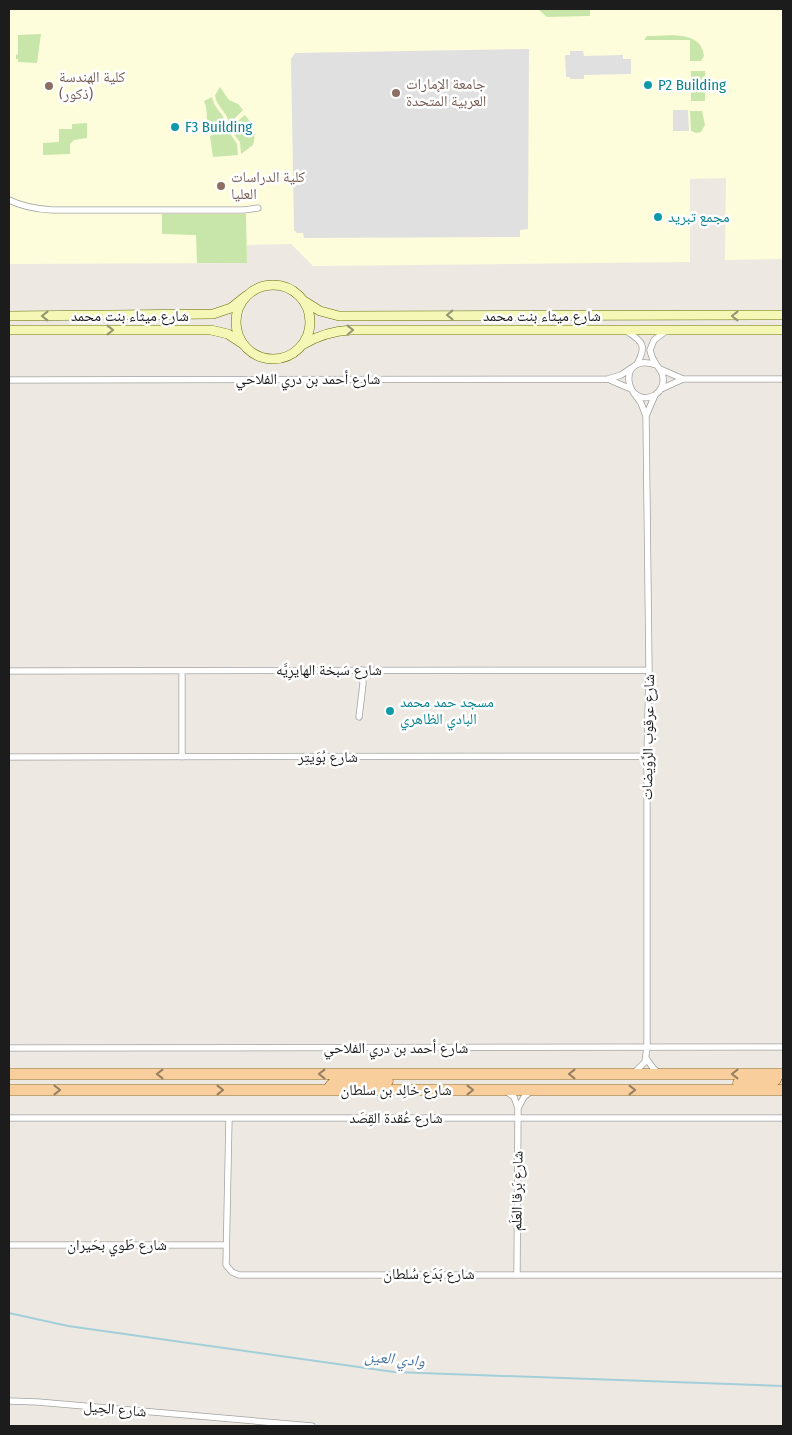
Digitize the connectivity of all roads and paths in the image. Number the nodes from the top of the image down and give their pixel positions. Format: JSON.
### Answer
{"nodes":[{"id":1,"x":9,"y":200,"type":"edge"},
{"id":2,"x":258,"y":208,"type":"dead end"},
{"id":3,"x":246,"y":296,"type":"junction"},
{"id":4,"x":304,"y":301,"type":"junction"},
{"id":5,"x":9,"y":316,"type":"edge"},
{"id":6,"x":783,"y":316,"type":"edge"},
{"id":7,"x":9,"y":330,"type":"edge"},
{"id":8,"x":624,"y":330,"type":"junction"},
{"id":9,"x":667,"y":330,"type":"junction"},
{"id":10,"x":783,"y":330,"type":"edge"},
{"id":11,"x":243,"y":344,"type":"junction"},
{"id":12,"x":304,"y":344,"type":"junction"},
{"id":13,"x":635,"y":366,"type":"junction"},
{"id":14,"x":658,"y":367,"type":"junction"},
{"id":15,"x":608,"y":379,"type":"junction"},
{"id":16,"x":683,"y":379,"type":"junction"},
{"id":17,"x":783,"y":379,"type":"edge"},
{"id":18,"x":9,"y":380,"type":"edge"},
{"id":19,"x":660,"y":389,"type":"junction"},
{"id":20,"x":632,"y":390,"type":"junction"},
{"id":21,"x":655,"y":394,"type":"junction"},
{"id":22,"x":646,"y":416,"type":"junction"},
{"id":23,"x":182,"y":670,"type":"junction"},
{"id":24,"x":362,"y":670,"type":"junction"},
{"id":25,"x":649,"y":670,"type":"junction"},
{"id":26,"x":9,"y":671,"type":"edge"},
{"id":27,"x":359,"y":718,"type":"dead end"},
{"id":28,"x":647,"y":756,"type":"junction"},
{"id":29,"x":9,"y":757,"type":"edge"},
{"id":30,"x":182,"y":757,"type":"junction"},
{"id":31,"x":783,"y":1047,"type":"edge"},
{"id":32,"x":9,"y":1048,"type":"edge"},
{"id":33,"x":647,"y":1048,"type":"junction"},
{"id":34,"x":646,"y":1058,"type":"junction"},
{"id":35,"x":9,"y":1074,"type":"edge"},
{"id":36,"x":422,"y":1074,"type":"junction"},
{"id":37,"x":632,"y":1074,"type":"junction"},
{"id":38,"x":660,"y":1074,"type":"junction"},
{"id":39,"x":780,"y":1074,"type":"edge"},
{"id":40,"x":9,"y":1090,"type":"edge"},
{"id":41,"x":330,"y":1090,"type":"junction"},
{"id":42,"x":505,"y":1090,"type":"junction"},
{"id":43,"x":534,"y":1090,"type":"junction"},
{"id":44,"x":682,"y":1090,"type":"junction"},
{"id":45,"x":783,"y":1090,"type":"edge"},
{"id":46,"x":518,"y":1108,"type":"junction"},
{"id":47,"x":9,"y":1118,"type":"edge"},
{"id":48,"x":229,"y":1118,"type":"junction"},
{"id":49,"x":518,"y":1118,"type":"junction"},
{"id":50,"x":783,"y":1118,"type":"edge"},
{"id":51,"x":9,"y":1245,"type":"edge"},
{"id":52,"x":226,"y":1245,"type":"junction"},
{"id":53,"x":516,"y":1274,"type":"junction"},
{"id":54,"x":783,"y":1274,"type":"edge"},
{"id":55,"x":9,"y":1401,"type":"edge"},
{"id":56,"x":277,"y":1425,"type":"edge"},
{"id":57,"x":312,"y":1426,"type":"edge"}],
"edges":[{"from":1,"to":2,"type":"street"},
{"from":3,"to":4,"type":"main road"},
{"from":3,"to":5,"type":"main road","name":"شارع ميثاء بنت محمد","one_way":true},
{"from":3,"to":11,"type":"main road"},
{"from":6,"to":4,"type":"main road","name":"شارع ميثاء بنت محمد","one_way":true},
{"from":4,"to":12,"type":"main road"},
{"from":7,"to":11,"type":"main road","name":"شارع ميثاء بنت محمد","one_way":true},
{"from":8,"to":9,"type":"main road","name":"شارع ميثاء بنت محمد"},
{"from":12,"to":8,"type":"main road","name":"شارع ميثاء بنت محمد","one_way":true},
{"from":8,"to":13,"type":"street"},
{"from":9,"to":10,"type":"main road","name":"شارع ميثاء بنت محمد"},
{"from":9,"to":14,"type":"street"},
{"from":11,"to":12,"type":"main road"},
{"from":13,"to":14,"type":"street"},
{"from":13,"to":15,"type":"street","name":"شارع أحمد بن دري الفلاحي"},
{"from":13,"to":20,"type":"street"},
{"from":14,"to":16,"type":"street"},
{"from":14,"to":19,"type":"street"},
{"from":15,"to":18,"type":"street","name":"شارع أحمد بن دري الفلاحي"},
{"from":15,"to":20,"type":"street","name":"شارع أحمد بن دري الفلاحي"},
{"from":16,"to":17,"type":"street"},
{"from":16,"to":19,"type":"street"},
{"from":19,"to":21,"type":"street"},
{"from":20,"to":21,"type":"street"},
{"from":20,"to":22,"type":"street","name":"شارع عرقوب الرِّوَيضات"},
{"from":21,"to":22,"type":"street","name":"شارع عرقوب الرِّوَيضات"},
{"from":22,"to":25,"type":"street","name":"شارع عرقوب الرِّوَيضات"},
{"from":23,"to":24,"type":"street","name":"شارع سَبخة الهايرِيَّه"},
{"from":23,"to":26,"type":"street","name":"شارع سَبخة الهايرِيَّه"},
{"from":23,"to":30,"type":"street"},
{"from":24,"to":25,"type":"street","name":"شارع سَبخة الهايرِيَّه"},
{"from":24,"to":27,"type":"street"},
{"from":25,"to":28,"type":"street","name":"شارع عرقوب الرِّوَيضات"},
{"from":28,"to":30,"type":"street","name":"شارع بُوَيتِر"},
{"from":28,"to":33,"type":"street","name":"شارع عرقوب الرِّوَيضات"},
{"from":29,"to":30,"type":"street","name":"شارع بُوَيتِر"},
{"from":31,"to":33,"type":"street","name":"شارع أحمد بن دري الفلاحي"},
{"from":32,"to":33,"type":"street","name":"شارع أحمد بن دري الفلاحي"},
{"from":33,"to":34,"type":"street","name":"شارع عرقوب الرِّوَيضات"},
{"from":34,"to":37,"type":"street"},
{"from":34,"to":38,"type":"street"},
{"from":36,"to":35,"type":"main road","name":"شارع خالِد بن سلطان","one_way":true},
{"from":37,"to":36,"type":"main road","name":"شارع خالِد بن سلطان","one_way":true},
{"from":36,"to":41,"type":"main road"},
{"from":37,"to":38,"type":"main road","name":"شارع خالِد بن سلطان"},
{"from":39,"to":38,"type":"main road","name":"شارع خالِد بن سلطان","one_way":true},
{"from":39,"to":44,"type":"main road"},
{"from":40,"to":41,"type":"main road","name":"شارع خالِد بن سلطان","one_way":true},
{"from":41,"to":42,"type":"main road","name":"شارع خالِد بن سلطان","one_way":true},
{"from":42,"to":43,"type":"main road","name":"شارع خالِد بن سلطان"},
{"from":42,"to":46,"type":"street"},
{"from":43,"to":44,"type":"main road","name":"شارع خالِد بن سلطان","one_way":true},
{"from":43,"to":46,"type":"street"},
{"from":44,"to":45,"type":"main road","name":"شارع خالِد بن سلطان"},
{"from":46,"to":49,"type":"street","name":"شارع بَرقا العَلَم"},
{"from":47,"to":48,"type":"street","name":"شارع عُقدة القِصَد"},
{"from":48,"to":49,"type":"street","name":"شارع عُقدة القِصَد"},
{"from":48,"to":52,"type":"street","name":"شارع بَدَع سُلطان"},
{"from":49,"to":50,"type":"street","name":"شارع عُقدة القِصَد"},
{"from":49,"to":53,"type":"street","name":"شارع بَرقا العَلَم"},
{"from":51,"to":52,"type":"street","name":"شارع طَوي بحَيران"},
{"from":52,"to":53,"type":"street","name":"شارع بَدَع سُلطان"},
{"from":53,"to":54,"type":"street","name":"شارع بَدَع سُلطان"},
{"from":55,"to":56,"type":"street","name":"شارع الحِيل"},
{"from":56,"to":57,"type":"street","name":"شارع الحِيل"}]}
